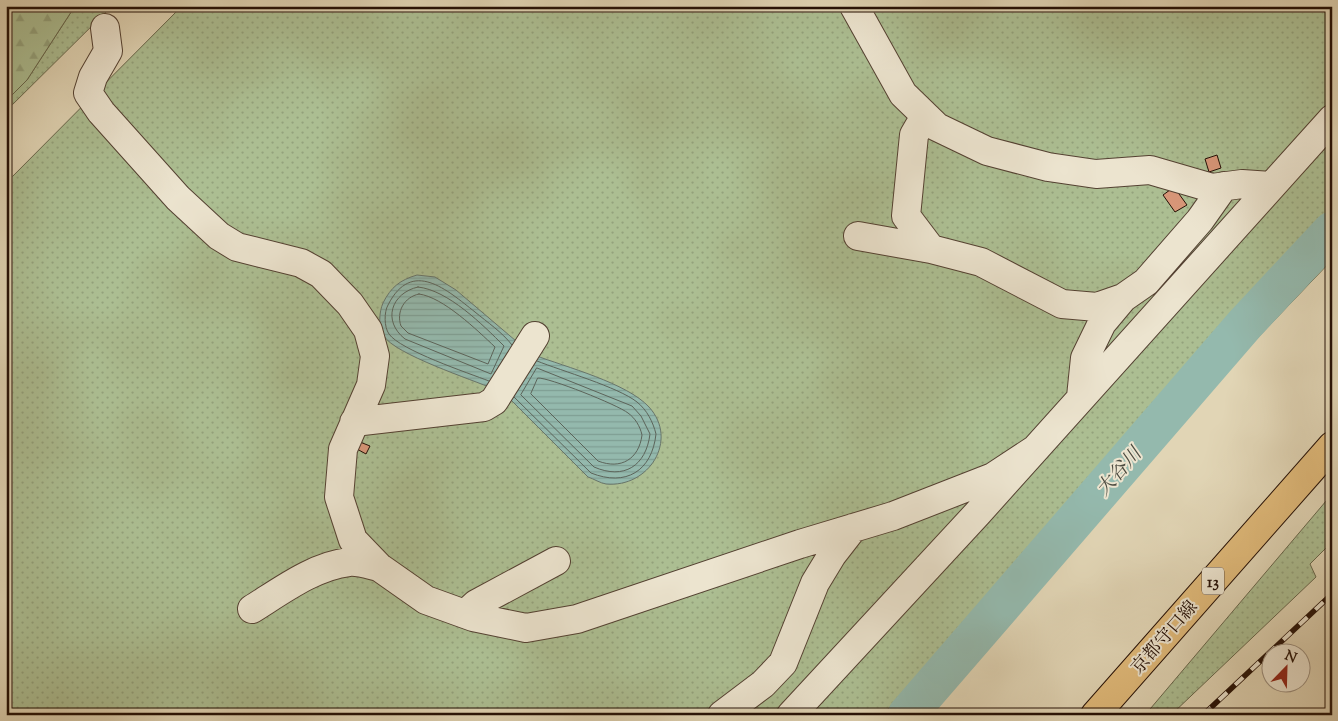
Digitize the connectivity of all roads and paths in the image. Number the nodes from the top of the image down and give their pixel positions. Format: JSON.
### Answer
{"nodes":[{"id":1,"x":854,"y":6,"type":"edge"},
{"id":2,"x":105,"y":28,"type":"dead end"},
{"id":3,"x":925,"y":116,"type":"junction"},
{"id":4,"x":1332,"y":118,"type":"edge"},
{"id":5,"x":1224,"y":186,"type":"junction"},
{"id":6,"x":1271,"y":186,"type":"junction"},
{"id":7,"x":858,"y":236,"type":"dead end"},
{"id":8,"x":931,"y":249,"type":"junction"},
{"id":9,"x":1123,"y":298,"type":"junction"},
{"id":10,"x":535,"y":336,"type":"dead end"},
{"id":11,"x":1081,"y":397,"type":"junction"},
{"id":12,"x":354,"y":422,"type":"junction"},
{"id":13,"x":1332,"y":446,"type":"edge"},
{"id":14,"x":1034,"y":450,"type":"junction"},
{"id":15,"x":853,"y":528,"type":"junction"},
{"id":16,"x":556,"y":561,"type":"dead end"},
{"id":17,"x":380,"y":567,"type":"junction"},
{"id":18,"x":252,"y":610,"type":"dead end"},
{"id":19,"x":465,"y":614,"type":"junction"},
{"id":20,"x":722,"y":715,"type":"edge"},
{"id":21,"x":791,"y":715,"type":"edge"},
{"id":22,"x":1095,"y":715,"type":"edge"}],
"edges":[{"from":1,"to":3,"type":"lane"},
{"from":2,"to":12,"type":"lane"},
{"from":3,"to":5,"type":"lane"},
{"from":3,"to":8,"type":"lane"},
{"from":4,"to":6,"type":"lane"},
{"from":5,"to":6,"type":"lane"},
{"from":5,"to":9,"type":"lane"},
{"from":6,"to":11,"type":"lane"},
{"from":7,"to":8,"type":"lane"},
{"from":8,"to":9,"type":"lane"},
{"from":9,"to":11,"type":"lane"},
{"from":10,"to":12,"type":"lane"},
{"from":11,"to":14,"type":"lane"},
{"from":12,"to":17,"type":"lane"},
{"from":13,"to":22,"type":"main road","name":"京都守口線","number":"13"},
{"from":14,"to":15,"type":"lane"},
{"from":14,"to":21,"type":"lane"},
{"from":15,"to":19,"type":"lane"},
{"from":15,"to":20,"type":"lane"},
{"from":16,"to":19,"type":"lane"},
{"from":17,"to":18,"type":"lane"},
{"from":17,"to":19,"type":"lane"}]}
